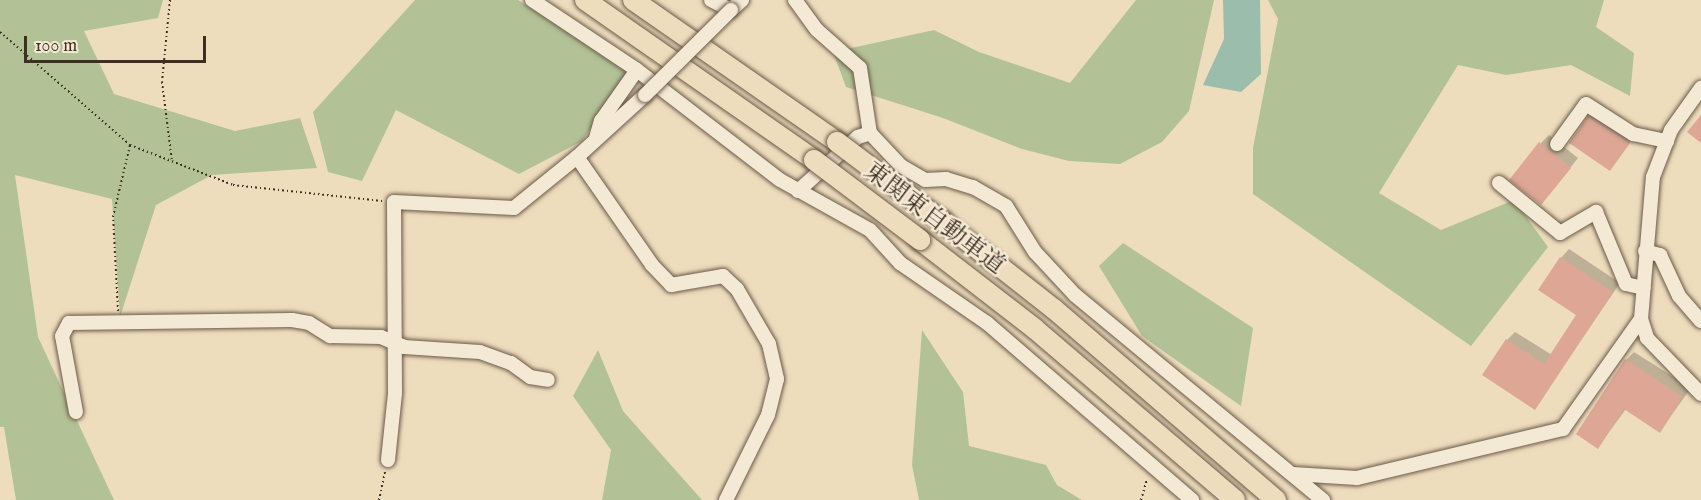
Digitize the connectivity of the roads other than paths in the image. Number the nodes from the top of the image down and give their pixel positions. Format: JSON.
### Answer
{"nodes":[{"id":1,"x":532,"y":0,"type":"edge"},
{"id":2,"x":585,"y":0,"type":"edge"},
{"id":3,"x":633,"y":0,"type":"edge"},
{"id":4,"x":711,"y":0,"type":"edge"},
{"id":5,"x":742,"y":0,"type":"edge"},
{"id":6,"x":795,"y":0,"type":"edge"},
{"id":7,"x":731,"y":10,"type":"junction"},
{"id":8,"x":637,"y":70,"type":"junction"},
{"id":9,"x":1701,"y":88,"type":"edge"},
{"id":10,"x":870,"y":133,"type":"junction"},
{"id":11,"x":595,"y":140,"type":"junction"},
{"id":12,"x":1667,"y":141,"type":"junction"},
{"id":13,"x":1557,"y":144,"type":"dead end"},
{"id":14,"x":577,"y":157,"type":"junction"},
{"id":15,"x":1499,"y":183,"type":"dead end"},
{"id":16,"x":798,"y":191,"type":"junction"},
{"id":17,"x":1646,"y":251,"type":"junction"},
{"id":18,"x":1644,"y":288,"type":"junction"},
{"id":19,"x":1641,"y":319,"type":"junction"},
{"id":20,"x":1701,"y":321,"type":"edge"},
{"id":21,"x":393,"y":343,"type":"junction"},
{"id":22,"x":548,"y":380,"type":"dead end"},
{"id":23,"x":1701,"y":394,"type":"edge"},
{"id":24,"x":76,"y":412,"type":"dead end"},
{"id":25,"x":387,"y":460,"type":"road end"},
{"id":26,"x":1293,"y":474,"type":"junction"},
{"id":27,"x":726,"y":500,"type":"edge"},
{"id":28,"x":1192,"y":500,"type":"edge"},
{"id":29,"x":1235,"y":500,"type":"edge"},
{"id":30,"x":1276,"y":500,"type":"edge"},
{"id":31,"x":1323,"y":500,"type":"edge"}],
"edges":[{"from":1,"to":8,"type":"street"},
{"from":2,"to":29,"type":"highway","name":"東関東自動車道","bridge":true},
{"from":3,"to":30,"type":"highway","name":"東関東自動車道","bridge":true},
{"from":4,"to":7,"type":"street"},
{"from":5,"to":7,"type":"street"},
{"from":6,"to":10,"type":"street"},
{"from":7,"to":11,"type":"street","bridge":true},
{"from":8,"to":11,"type":"street"},
{"from":8,"to":16,"type":"street"},
{"from":9,"to":12,"type":"street"},
{"from":10,"to":16,"type":"street"},
{"from":10,"to":26,"type":"street"},
{"from":11,"to":14,"type":"street"},
{"from":12,"to":13,"type":"street"},
{"from":12,"to":17,"type":"street"},
{"from":14,"to":21,"type":"street"},
{"from":14,"to":27,"type":"street"},
{"from":15,"to":18,"type":"street"},
{"from":16,"to":28,"type":"street"},
{"from":17,"to":18,"type":"street"},
{"from":17,"to":20,"type":"street"},
{"from":18,"to":19,"type":"street"},
{"from":19,"to":23,"type":"street"},
{"from":19,"to":26,"type":"street"},
{"from":21,"to":22,"type":"street"},
{"from":21,"to":24,"type":"street"},
{"from":21,"to":25,"type":"street"},
{"from":26,"to":31,"type":"street"}]}
